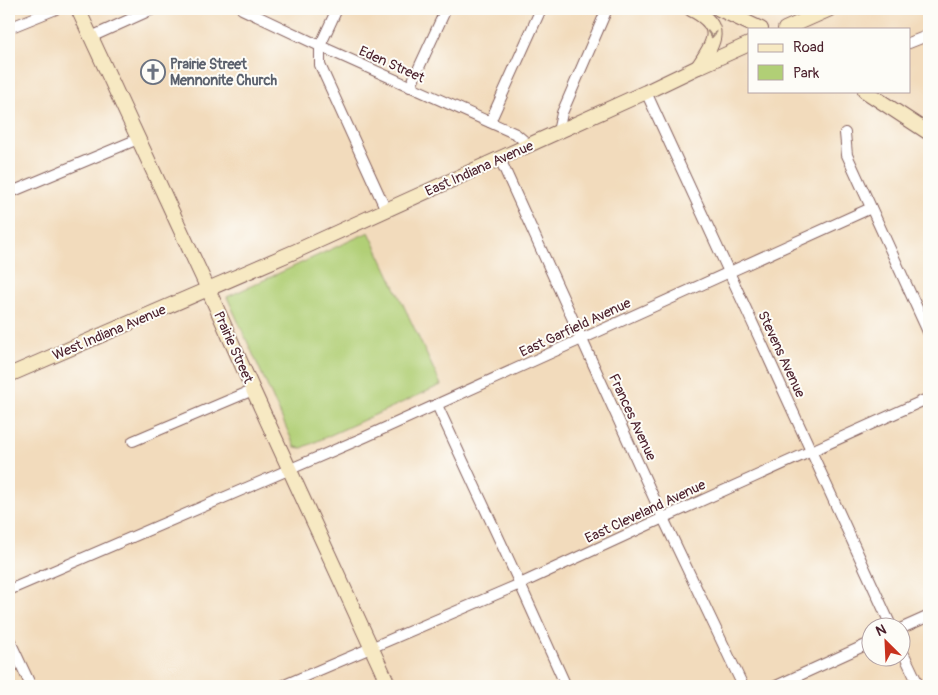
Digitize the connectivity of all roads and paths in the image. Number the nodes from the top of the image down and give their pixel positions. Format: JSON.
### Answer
{"nodes":[{"id":1,"x":56,"y":9,"type":"edge"},
{"id":2,"x":78,"y":9,"type":"edge"},
{"id":3,"x":153,"y":9,"type":"edge"},
{"id":4,"x":242,"y":9,"type":"edge"},
{"id":5,"x":336,"y":9,"type":"edge"},
{"id":6,"x":446,"y":9,"type":"edge"},
{"id":7,"x":541,"y":9,"type":"edge"},
{"id":8,"x":607,"y":9,"type":"edge"},
{"id":9,"x":691,"y":9,"type":"edge"},
{"id":10,"x":719,"y":9,"type":"edge"},
{"id":11,"x":830,"y":9,"type":"edge"},
{"id":12,"x":9,"y":28,"type":"edge"},
{"id":13,"x":759,"y":28,"type":"edge"},
{"id":14,"x":787,"y":28,"type":"edge"},
{"id":15,"x":929,"y":35,"type":"edge"},
{"id":16,"x":91,"y":37,"type":"junction"},
{"id":17,"x":910,"y":43,"type":"edge"},
{"id":18,"x":748,"y":44,"type":"edge"},
{"id":19,"x":320,"y":46,"type":"junction"},
{"id":20,"x":698,"y":67,"type":"junction"},
{"id":21,"x":410,"y":87,"type":"junction"},
{"id":22,"x":646,"y":92,"type":"junction"},
{"id":23,"x":867,"y":92,"type":"edge"},
{"id":24,"x":490,"y":122,"type":"junction"},
{"id":25,"x":558,"y":132,"type":"junction"},
{"id":26,"x":929,"y":132,"type":"edge"},
{"id":27,"x":845,"y":133,"type":"dead end"},
{"id":28,"x":138,"y":138,"type":"junction"},
{"id":29,"x":529,"y":145,"type":"junction"},
{"id":30,"x":500,"y":159,"type":"junction"},
{"id":31,"x":9,"y":193,"type":"edge"},
{"id":32,"x":871,"y":208,"type":"junction"},
{"id":33,"x":386,"y":210,"type":"junction"},
{"id":34,"x":729,"y":272,"type":"junction"},
{"id":35,"x":208,"y":289,"type":"junction"},
{"id":36,"x":926,"y":321,"type":"edge"},
{"id":37,"x":929,"y":334,"type":"edge"},
{"id":38,"x":582,"y":340,"type":"junction"},
{"id":39,"x":9,"y":375,"type":"edge"},
{"id":40,"x":253,"y":390,"type":"junction"},
{"id":41,"x":929,"y":398,"type":"edge"},
{"id":42,"x":437,"y":405,"type":"junction"},
{"id":43,"x":133,"y":440,"type":"dead end"},
{"id":44,"x":813,"y":451,"type":"junction"},
{"id":45,"x":290,"y":470,"type":"junction"},
{"id":46,"x":663,"y":518,"type":"junction"},
{"id":47,"x":520,"y":584,"type":"junction"},
{"id":48,"x":9,"y":590,"type":"edge"},
{"id":49,"x":929,"y":616,"type":"edge"},
{"id":50,"x":888,"y":618,"type":"edge"},
{"id":51,"x":910,"y":625,"type":"edge"},
{"id":52,"x":9,"y":639,"type":"edge"},
{"id":53,"x":371,"y":648,"type":"junction"},
{"id":54,"x":860,"y":648,"type":"edge"},
{"id":55,"x":910,"y":667,"type":"edge"},
{"id":56,"x":31,"y":686,"type":"edge"},
{"id":57,"x":282,"y":686,"type":"edge"},
{"id":58,"x":389,"y":686,"type":"edge"},
{"id":59,"x":566,"y":686,"type":"edge"},
{"id":60,"x":743,"y":686,"type":"edge"},
{"id":61,"x":776,"y":686,"type":"edge"},
{"id":62,"x":919,"y":686,"type":"edge"}],
"edges":[{"from":1,"to":12,"type":"street"},
{"from":2,"to":16,"type":"main road","name":"Prairie Street"},
{"from":3,"to":16,"type":"street"},
{"from":4,"to":19,"type":"street","name":"Eden Street"},
{"from":5,"to":19,"type":"street"},
{"from":6,"to":21,"type":"street"},
{"from":7,"to":24,"type":"street"},
{"from":8,"to":25,"type":"street"},
{"from":9,"to":20,"type":"main road","one_way":true},
{"from":10,"to":13,"type":"main road"},
{"from":11,"to":14,"type":"main road"},
{"from":15,"to":17,"type":"street"},
{"from":16,"to":28,"type":"main road","name":"Prairie Street"},
{"from":18,"to":20,"type":"main road","name":"East Indiana Avenue"},
{"from":19,"to":21,"type":"street","name":"Eden Street"},
{"from":19,"to":33,"type":"street"},
{"from":20,"to":22,"type":"main road","name":"East Indiana Avenue"},
{"from":21,"to":24,"type":"street","name":"Eden Street"},
{"from":22,"to":25,"type":"main road","name":"East Indiana Avenue"},
{"from":22,"to":34,"type":"street","name":"Stevens Avenue"},
{"from":23,"to":26,"type":"main road"},
{"from":24,"to":29,"type":"street","name":"Eden Street"},
{"from":25,"to":29,"type":"main road","name":"East Indiana Avenue"},
{"from":27,"to":32,"type":"street"},
{"from":28,"to":31,"type":"street"},
{"from":28,"to":35,"type":"main road","name":"Prairie Street"},
{"from":29,"to":30,"type":"main road","name":"East Indiana Avenue"},
{"from":30,"to":33,"type":"main road","name":"East Indiana Avenue"},
{"from":30,"to":38,"type":"street","name":"Frances Avenue"},
{"from":32,"to":34,"type":"street","name":"East Garfield Avenue"},
{"from":32,"to":36,"type":"street"},
{"from":33,"to":35,"type":"main road","name":"East Indiana Avenue"},
{"from":34,"to":38,"type":"street","name":"East Garfield Avenue"},
{"from":34,"to":44,"type":"street","name":"Stevens Avenue"},
{"from":35,"to":39,"type":"main road","name":"West Indiana Avenue"},
{"from":35,"to":40,"type":"main road","name":"Prairie Street"},
{"from":36,"to":37,"type":"street"},
{"from":38,"to":42,"type":"street","name":"East Garfield Avenue"},
{"from":38,"to":46,"type":"street","name":"Frances Avenue"},
{"from":40,"to":43,"type":"street"},
{"from":40,"to":45,"type":"main road","name":"Prairie Street"},
{"from":41,"to":44,"type":"street","name":"East Cleveland Avenue"},
{"from":42,"to":45,"type":"street","name":"East Garfield Avenue"},
{"from":42,"to":47,"type":"street"},
{"from":44,"to":46,"type":"street","name":"East Cleveland Avenue"},
{"from":44,"to":50,"type":"street","name":"Stevens Avenue"},
{"from":45,"to":48,"type":"street","name":"East Garfield Avenue"},
{"from":45,"to":53,"type":"main road","name":"Prairie Street"},
{"from":46,"to":47,"type":"street","name":"East Cleveland Avenue"},
{"from":46,"to":60,"type":"street","name":"Frances Avenue"},
{"from":47,"to":53,"type":"street","name":"East Cleveland Avenue"},
{"from":47,"to":59,"type":"street"},
{"from":49,"to":51,"type":"street"},
{"from":52,"to":56,"type":"street"},
{"from":53,"to":57,"type":"street","name":"East Cleveland Avenue"},
{"from":53,"to":58,"type":"main road","name":"Prairie Street"},
{"from":54,"to":61,"type":"street"},
{"from":55,"to":62,"type":"street"}]}
